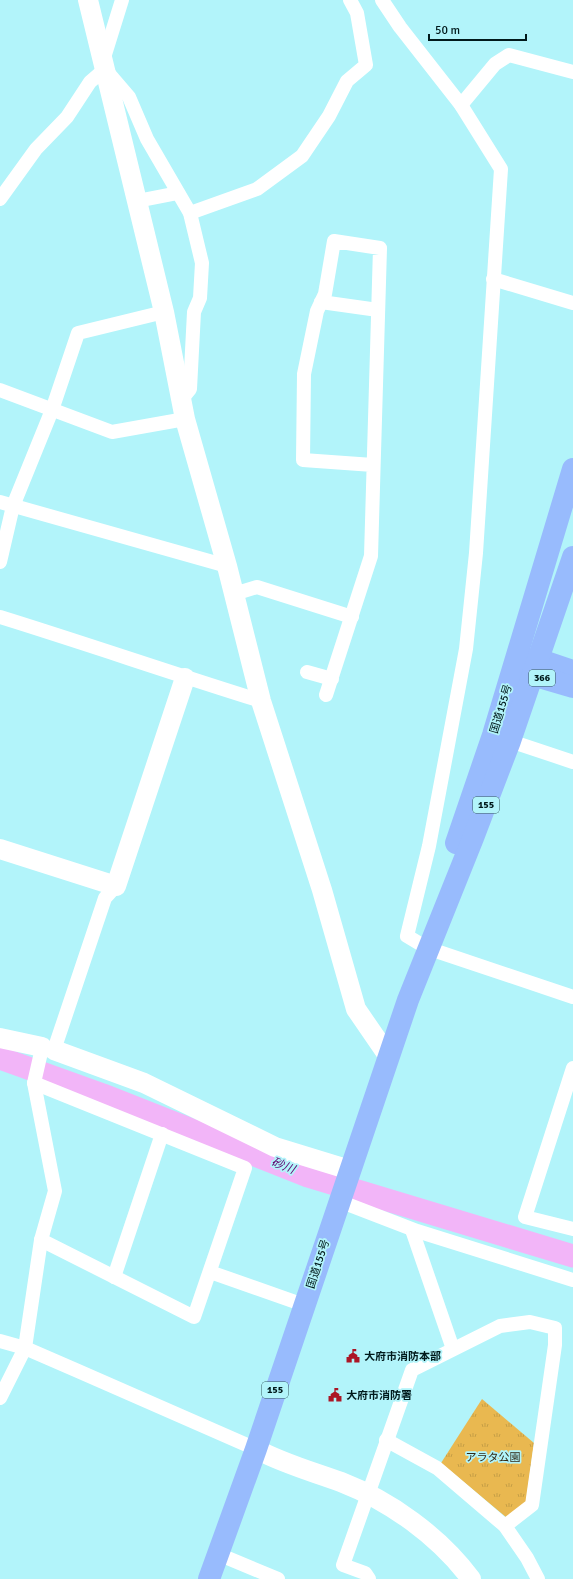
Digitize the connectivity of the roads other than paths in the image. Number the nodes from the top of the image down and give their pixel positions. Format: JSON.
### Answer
{"nodes":[{"id":1,"x":88,"y":0,"type":"edge"},
{"id":2,"x":122,"y":0,"type":"edge"},
{"id":3,"x":350,"y":0,"type":"edge"},
{"id":4,"x":382,"y":0,"type":"edge"},
{"id":5,"x":104,"y":65,"type":"junction"},
{"id":6,"x":573,"y":72,"type":"edge"},
{"id":7,"x":461,"y":105,"type":"junction"},
{"id":8,"x":178,"y":193,"type":"junction"},
{"id":9,"x":0,"y":199,"type":"edge"},
{"id":10,"x":137,"y":201,"type":"junction"},
{"id":11,"x":190,"y":213,"type":"junction"},
{"id":12,"x":493,"y":279,"type":"junction"},
{"id":13,"x":321,"y":302,"type":"junction"},
{"id":14,"x":573,"y":303,"type":"edge"},
{"id":15,"x":378,"y":310,"type":"junction"},
{"id":16,"x":164,"y":312,"type":"junction"},
{"id":17,"x":0,"y":390,"type":"edge"},
{"id":18,"x":183,"y":409,"type":"junction"},
{"id":19,"x":52,"y":410,"type":"junction"},
{"id":20,"x":373,"y":465,"type":"junction"},
{"id":21,"x":573,"y":469,"type":"edge"},
{"id":22,"x":7,"y":504,"type":"edge"},
{"id":23,"x":573,"y":557,"type":"edge"},
{"id":24,"x":0,"y":562,"type":"edge"},
{"id":25,"x":227,"y":566,"type":"junction"},
{"id":26,"x":234,"y":594,"type":"junction"},
{"id":27,"x":0,"y":617,"type":"edge"},
{"id":28,"x":352,"y":617,"type":"junction"},
{"id":29,"x":528,"y":666,"type":"junction"},
{"id":30,"x":573,"y":671,"type":"edge"},
{"id":31,"x":307,"y":672,"type":"dead end"},
{"id":32,"x":186,"y":678,"type":"junction"},
{"id":33,"x":332,"y":679,"type":"junction"},
{"id":34,"x":573,"y":687,"type":"edge"},
{"id":35,"x":326,"y":695,"type":"dead end"},
{"id":36,"x":261,"y":702,"type":"junction"},
{"id":37,"x":510,"y":741,"type":"junction"},
{"id":38,"x":573,"y":762,"type":"edge"},
{"id":39,"x":0,"y":849,"type":"edge"},
{"id":40,"x":116,"y":886,"type":"junction"},
{"id":41,"x":427,"y":948,"type":"junction"},
{"id":42,"x":573,"y":996,"type":"edge"},
{"id":43,"x":0,"y":1038,"type":"edge"},
{"id":44,"x":46,"y":1048,"type":"junction"},
{"id":45,"x":389,"y":1057,"type":"junction"},
{"id":46,"x":573,"y":1068,"type":"edge"},
{"id":47,"x":34,"y":1082,"type":"junction"},
{"id":48,"x":162,"y":1134,"type":"junction"},
{"id":49,"x":350,"y":1171,"type":"junction"},
{"id":50,"x":339,"y":1201,"type":"junction"},
{"id":51,"x":573,"y":1229,"type":"edge"},
{"id":52,"x":412,"y":1230,"type":"junction"},
{"id":53,"x":42,"y":1240,"type":"junction"},
{"id":54,"x":210,"y":1272,"type":"junction"},
{"id":55,"x":114,"y":1277,"type":"junction"},
{"id":56,"x":573,"y":1280,"type":"edge"},
{"id":57,"x":304,"y":1305,"type":"junction"},
{"id":58,"x":0,"y":1341,"type":"edge"},
{"id":59,"x":25,"y":1348,"type":"junction"},
{"id":60,"x":452,"y":1349,"type":"junction"},
{"id":61,"x":0,"y":1398,"type":"edge"},
{"id":62,"x":386,"y":1440,"type":"junction"},
{"id":63,"x":256,"y":1449,"type":"junction"},
{"id":64,"x":368,"y":1494,"type":"junction"},
{"id":65,"x":505,"y":1526,"type":"junction"},
{"id":66,"x":218,"y":1554,"type":"junction"},
{"id":67,"x":209,"y":1579,"type":"edge"},
{"id":68,"x":278,"y":1579,"type":"edge"},
{"id":69,"x":369,"y":1579,"type":"edge"},
{"id":70,"x":471,"y":1579,"type":"edge"},
{"id":71,"x":538,"y":1579,"type":"edge"}],
"edges":[{"from":1,"to":5,"type":"street"},
{"from":2,"to":5,"type":"street"},
{"from":3,"to":11,"type":"street"},
{"from":4,"to":7,"type":"street"},
{"from":5,"to":8,"type":"street"},
{"from":5,"to":9,"type":"street"},
{"from":5,"to":10,"type":"street"},
{"from":6,"to":7,"type":"street"},
{"from":7,"to":12,"type":"street"},
{"from":8,"to":10,"type":"street"},
{"from":8,"to":11,"type":"street"},
{"from":10,"to":16,"type":"street"},
{"from":11,"to":18,"type":"street"},
{"from":12,"to":14,"type":"street"},
{"from":12,"to":41,"type":"street"},
{"from":13,"to":15,"type":"street"},
{"from":13,"to":15,"type":"street"},
{"from":13,"to":20,"type":"street"},
{"from":15,"to":20,"type":"street"},
{"from":16,"to":18,"type":"street"},
{"from":16,"to":19,"type":"street"},
{"from":17,"to":19,"type":"street"},
{"from":18,"to":19,"type":"street"},
{"from":18,"to":25,"type":"street"},
{"from":19,"to":22,"type":"street"},
{"from":20,"to":28,"type":"street"},
{"from":21,"to":29,"type":"highway","name":"国道155号","number":"155"},
{"from":22,"to":24,"type":"street"},
{"from":22,"to":25,"type":"street"},
{"from":23,"to":29,"type":"highway","name":"国道155号","number":"155"},
{"from":25,"to":26,"type":"street"},
{"from":26,"to":28,"type":"street"},
{"from":26,"to":36,"type":"street"},
{"from":27,"to":32,"type":"street"},
{"from":28,"to":33,"type":"street"},
{"from":29,"to":30,"type":"highway","number":"366"},
{"from":29,"to":34,"type":"highway","number":"366"},
{"from":29,"to":37,"type":"highway","name":"国道155号","number":"155"},
{"from":29,"to":41,"type":"highway","name":"国道155号","number":"155"},
{"from":31,"to":33,"type":"street"},
{"from":32,"to":36,"type":"street"},
{"from":32,"to":40,"type":"street"},
{"from":33,"to":35,"type":"street"},
{"from":36,"to":45,"type":"street"},
{"from":37,"to":38,"type":"street"},
{"from":37,"to":41,"type":"highway","name":"国道155号","number":"155"},
{"from":39,"to":40,"type":"street"},
{"from":40,"to":44,"type":"street"},
{"from":41,"to":42,"type":"street"},
{"from":41,"to":45,"type":"highway","name":"国道155号","number":"155"},
{"from":43,"to":44,"type":"street"},
{"from":44,"to":47,"type":"street"},
{"from":44,"to":49,"type":"street"},
{"from":45,"to":49,"type":"highway","name":"国道155号","number":"155"},
{"from":46,"to":51,"type":"street"},
{"from":47,"to":48,"type":"street"},
{"from":47,"to":53,"type":"street"},
{"from":48,"to":54,"type":"street"},
{"from":48,"to":55,"type":"street"},
{"from":49,"to":50,"type":"highway","name":"国道155号","number":"155"},
{"from":50,"to":52,"type":"street"},
{"from":50,"to":57,"type":"highway","name":"国道155号","number":"155"},
{"from":52,"to":56,"type":"street"},
{"from":52,"to":60,"type":"street"},
{"from":53,"to":55,"type":"street"},
{"from":53,"to":59,"type":"street"},
{"from":54,"to":55,"type":"street"},
{"from":54,"to":57,"type":"street"},
{"from":57,"to":63,"type":"highway","name":"国道155号","number":"155"},
{"from":58,"to":59,"type":"street"},
{"from":59,"to":61,"type":"street"},
{"from":59,"to":63,"type":"street"},
{"from":60,"to":62,"type":"street"},
{"from":60,"to":65,"type":"street"},
{"from":62,"to":64,"type":"street"},
{"from":62,"to":65,"type":"street"},
{"from":63,"to":64,"type":"street"},
{"from":63,"to":66,"type":"highway","name":"国道155号","number":"155"},
{"from":64,"to":69,"type":"street"},
{"from":64,"to":70,"type":"street"},
{"from":65,"to":71,"type":"street"},
{"from":66,"to":67,"type":"highway","name":"国道155号","number":"155"},
{"from":66,"to":68,"type":"street"}]}
